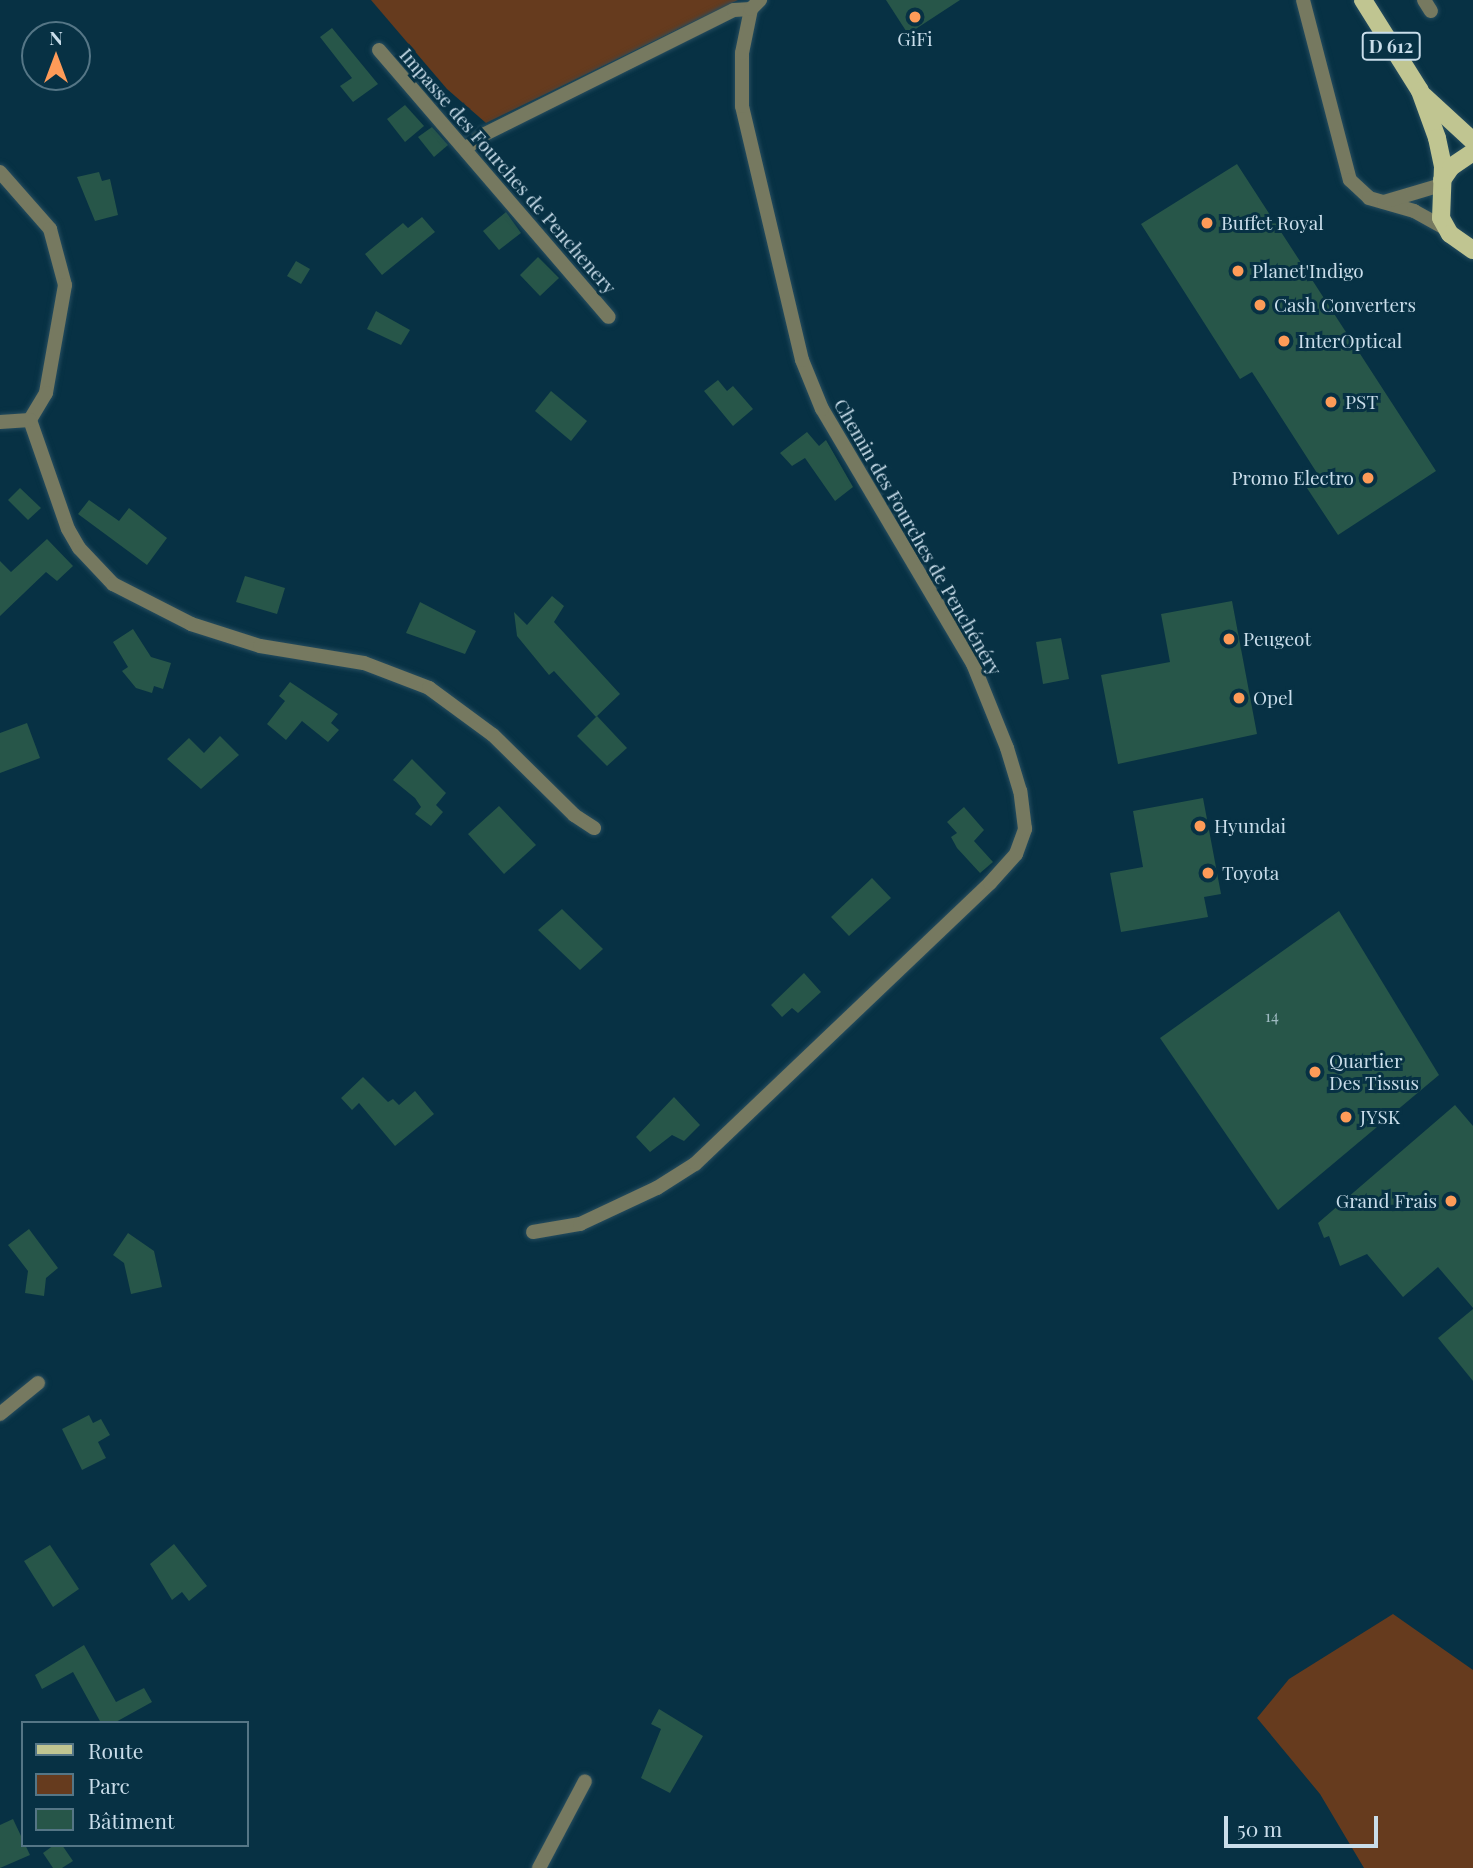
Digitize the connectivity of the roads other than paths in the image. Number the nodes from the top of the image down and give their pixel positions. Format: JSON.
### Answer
{"nodes":[{"id":1,"x":1303,"y":0,"type":"edge"},
{"id":2,"x":1363,"y":0,"type":"edge"},
{"id":3,"x":755,"y":4,"type":"edge"},
{"id":4,"x":379,"y":50,"type":"dead end"},
{"id":5,"x":1420,"y":91,"type":"junction"},
{"id":6,"x":1473,"y":141,"type":"edge"},
{"id":7,"x":465,"y":149,"type":"junction"},
{"id":8,"x":1473,"y":152,"type":"edge"},
{"id":9,"x":0,"y":172,"type":"edge"},
{"id":10,"x":1442,"y":182,"type":"junction"},
{"id":11,"x":1383,"y":202,"type":"junction"},
{"id":12,"x":1446,"y":229,"type":"junction"},
{"id":13,"x":1473,"y":250,"type":"edge"},
{"id":14,"x":609,"y":317,"type":"dead end"},
{"id":15,"x":30,"y":420,"type":"junction"},
{"id":16,"x":0,"y":422,"type":"edge"},
{"id":17,"x":594,"y":828,"type":"dead end"},
{"id":18,"x":533,"y":1233,"type":"dead end"},
{"id":19,"x":38,"y":1383,"type":"dead end"},
{"id":20,"x":0,"y":1414,"type":"edge"},
{"id":21,"x":585,"y":1781,"type":"dead end"},
{"id":22,"x":540,"y":1868,"type":"edge"}],
"edges":[{"from":1,"to":11,"type":"street"},
{"from":2,"to":5,"type":"main road","number":"D 612"},
{"from":3,"to":7,"type":"street"},
{"from":3,"to":18,"type":"street","name":"Chemin des Fourches de Penchénéry"},
{"from":4,"to":7,"type":"street","name":"Impasse des Fourches de Penchenery"},
{"from":5,"to":6,"type":"main road","number":"D 612"},
{"from":5,"to":10,"type":"main road","number":"D 612"},
{"from":7,"to":14,"type":"street","name":"Impasse des Fourches de Penchenery"},
{"from":8,"to":10,"type":"main road"},
{"from":9,"to":15,"type":"street"},
{"from":10,"to":11,"type":"street"},
{"from":10,"to":12,"type":"main road"},
{"from":11,"to":12,"type":"street"},
{"from":12,"to":13,"type":"main road"},
{"from":15,"to":16,"type":"street"},
{"from":15,"to":17,"type":"street"},
{"from":19,"to":20,"type":"street"},
{"from":21,"to":22,"type":"street"}]}
